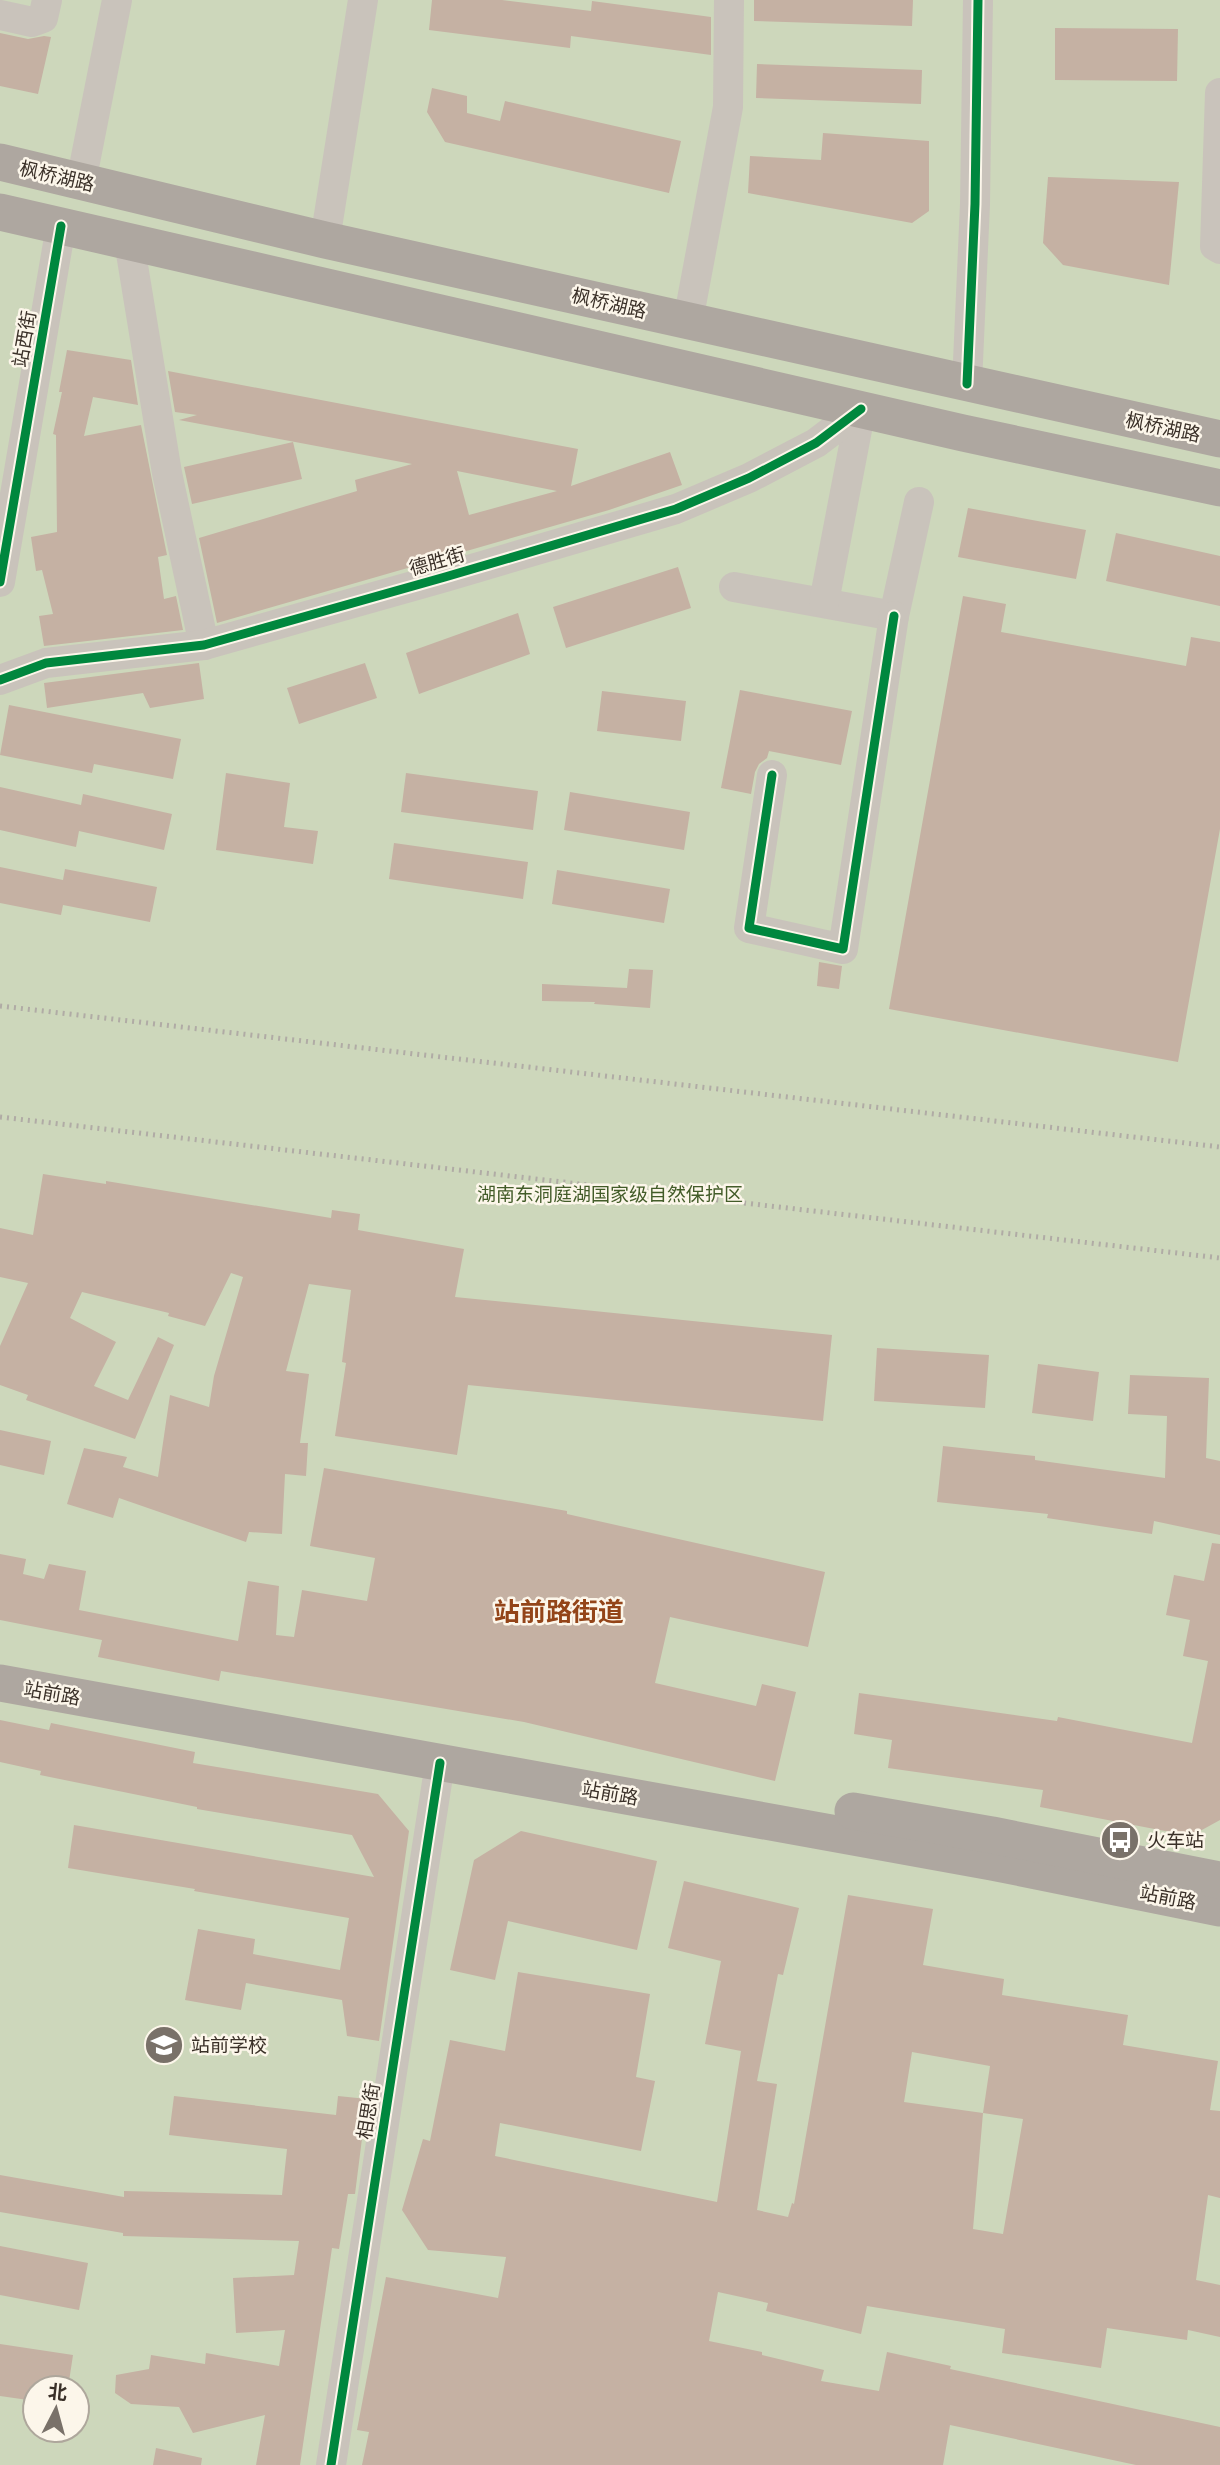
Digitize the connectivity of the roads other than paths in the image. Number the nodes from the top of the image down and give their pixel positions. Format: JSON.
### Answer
{"nodes":[{"id":1,"x":47,"y":0,"type":"edge"},
{"id":2,"x":117,"y":0,"type":"edge"},
{"id":3,"x":363,"y":0,"type":"edge"},
{"id":4,"x":729,"y":0,"type":"edge"},
{"id":5,"x":978,"y":0,"type":"edge"},
{"id":6,"x":0,"y":15,"type":"edge"},
{"id":7,"x":1220,"y":93,"type":"edge"},
{"id":8,"x":0,"y":162,"type":"edge"},
{"id":9,"x":81,"y":182,"type":"junction"},
{"id":10,"x":0,"y":212,"type":"edge"},
{"id":11,"x":61,"y":226,"type":"junction"},
{"id":12,"x":325,"y":240,"type":"junction"},
{"id":13,"x":129,"y":242,"type":"junction"},
{"id":14,"x":1220,"y":249,"type":"edge"},
{"id":15,"x":688,"y":321,"type":"junction"},
{"id":16,"x":967,"y":384,"type":"junction"},
{"id":17,"x":861,"y":409,"type":"junction"},
{"id":18,"x":1220,"y":439,"type":"edge"},
{"id":19,"x":1220,"y":488,"type":"edge"},
{"id":20,"x":919,"y":502,"type":"dead end"},
{"id":21,"x":0,"y":582,"type":"edge"},
{"id":22,"x":734,"y":587,"type":"dead end"},
{"id":23,"x":824,"y":602,"type":"junction"},
{"id":24,"x":894,"y":616,"type":"junction"},
{"id":25,"x":204,"y":645,"type":"junction"},
{"id":26,"x":0,"y":680,"type":"edge"},
{"id":27,"x":772,"y":775,"type":"dead end"},
{"id":28,"x":0,"y":1659,"type":"edge"},
{"id":29,"x":0,"y":1683,"type":"edge"},
{"id":30,"x":440,"y":1763,"type":"junction"},
{"id":31,"x":1220,"y":1881,"type":"edge"},
{"id":32,"x":1220,"y":1908,"type":"edge"},
{"id":33,"x":331,"y":2465,"type":"edge"}],
"edges":[{"from":1,"to":6,"type":"street"},
{"from":2,"to":9,"type":"street"},
{"from":3,"to":12,"type":"street"},
{"from":4,"to":15,"type":"street"},
{"from":5,"to":16,"type":"street"},
{"from":7,"to":14,"type":"street"},
{"from":8,"to":9,"type":"main road","name":"枫桥湖路"},
{"from":9,"to":12,"type":"main road","name":"枫桥湖路"},
{"from":10,"to":11,"type":"main road"},
{"from":11,"to":13,"type":"main road"},
{"from":11,"to":21,"type":"street","name":"站西街"},
{"from":12,"to":15,"type":"main road","name":"枫桥湖路"},
{"from":13,"to":17,"type":"main road"},
{"from":13,"to":25,"type":"street"},
{"from":15,"to":16,"type":"main road","name":"枫桥湖路"},
{"from":16,"to":18,"type":"main road","name":"枫桥湖路"},
{"from":17,"to":19,"type":"main road"},
{"from":17,"to":23,"type":"street"},
{"from":17,"to":25,"type":"street","name":"德胜街"},
{"from":20,"to":24,"type":"street"},
{"from":22,"to":23,"type":"street"},
{"from":23,"to":24,"type":"street"},
{"from":24,"to":27,"type":"street"},
{"from":25,"to":26,"type":"street","name":"德胜街"},
{"from":28,"to":31,"type":"main road","name":"站前路"},
{"from":29,"to":30,"type":"main road","name":"站前路"},
{"from":30,"to":32,"type":"main road","name":"站前路"},
{"from":30,"to":33,"type":"street","name":"相思街"}]}
